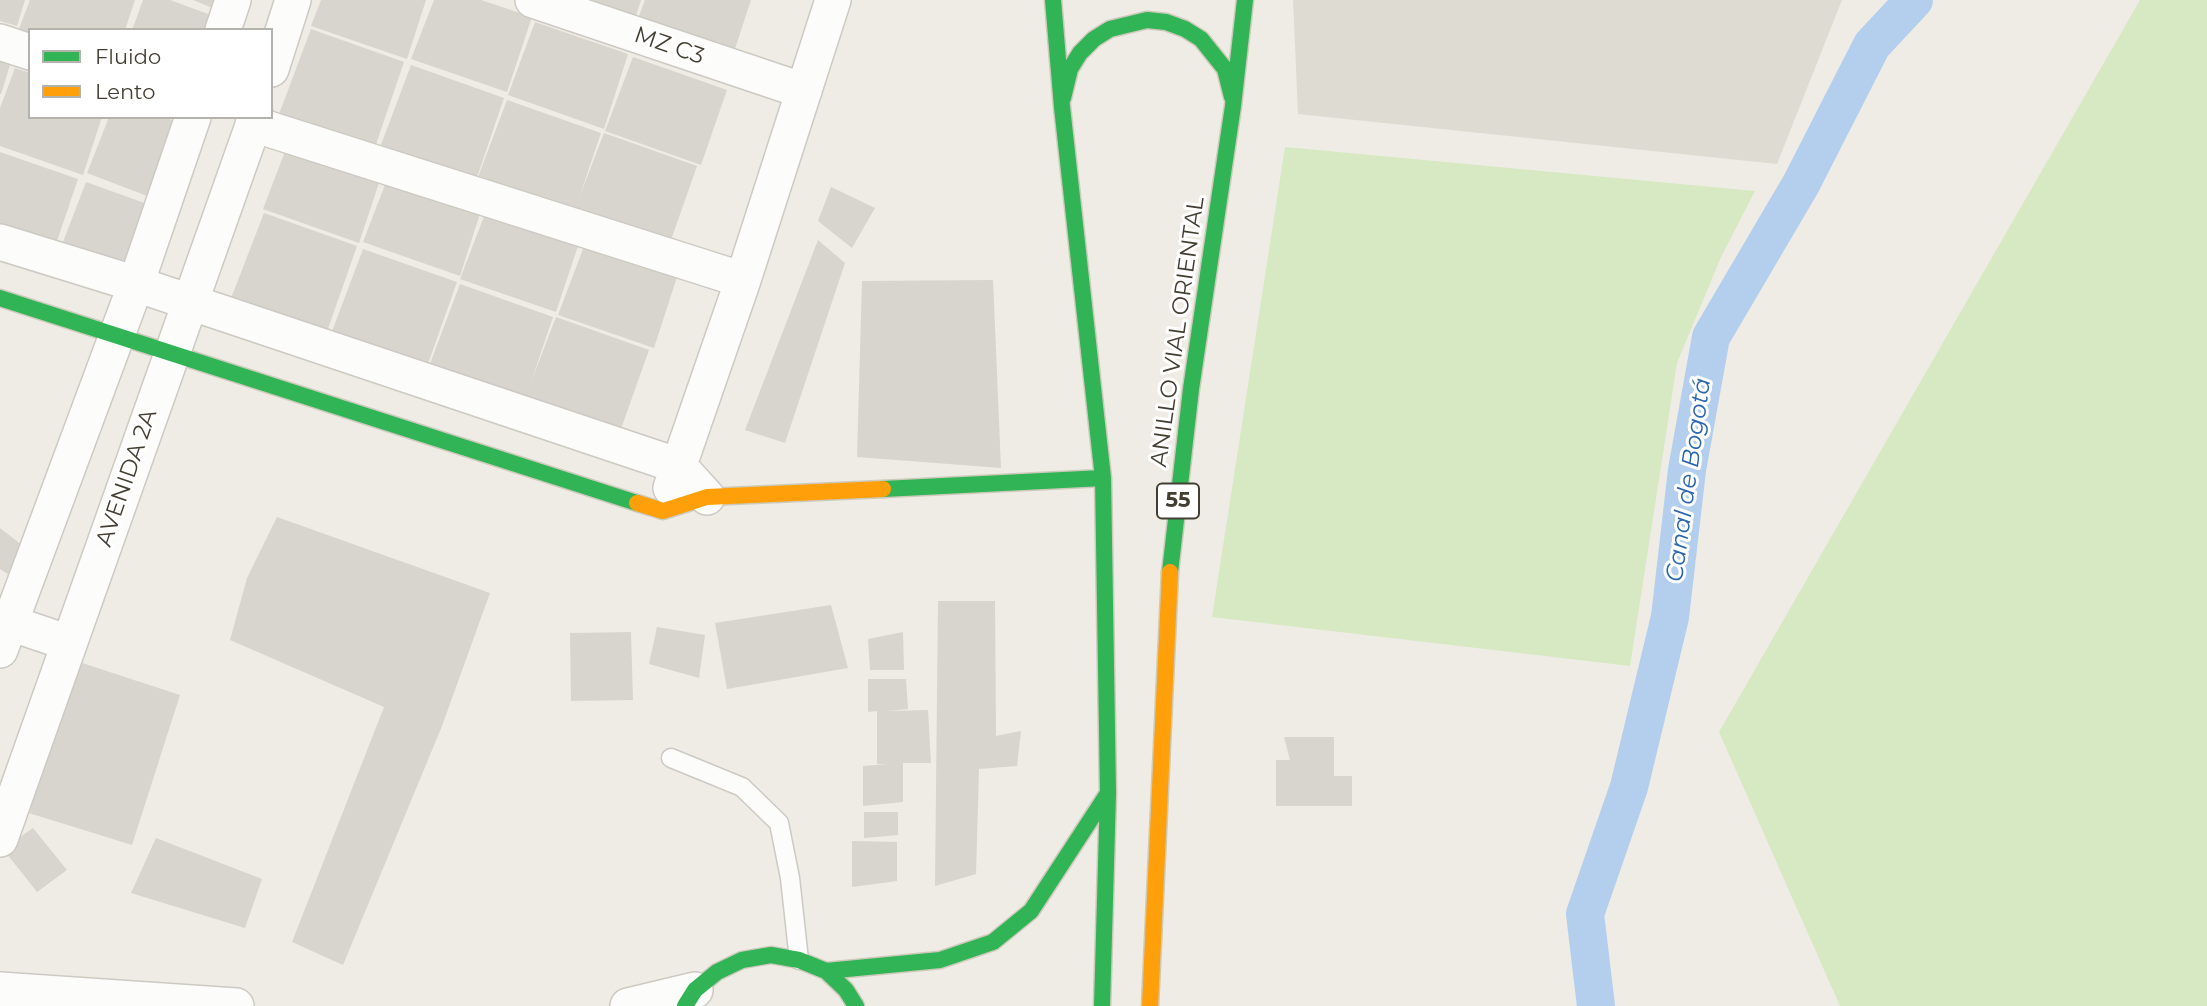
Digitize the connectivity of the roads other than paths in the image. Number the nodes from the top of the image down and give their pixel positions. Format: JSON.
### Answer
{"nodes":[{"id":1,"x":233,"y":0,"type":"edge"},
{"id":2,"x":293,"y":0,"type":"edge"},
{"id":3,"x":533,"y":0,"type":"edge"},
{"id":4,"x":833,"y":0,"type":"edge"},
{"id":5,"x":1053,"y":0,"type":"edge"},
{"id":6,"x":1245,"y":0,"type":"edge"},
{"id":7,"x":224,"y":28,"type":"edge"},
{"id":8,"x":0,"y":42,"type":"edge"},
{"id":9,"x":28,"y":51,"type":"edge"},
{"id":10,"x":273,"y":63,"type":"edge"},
{"id":11,"x":804,"y":92,"type":"junction"},
{"id":12,"x":1233,"y":106,"type":"junction"},
{"id":13,"x":1062,"y":107,"type":"junction"},
{"id":14,"x":191,"y":119,"type":"edge"},
{"id":15,"x":255,"y":121,"type":"edge"},
{"id":16,"x":0,"y":242,"type":"edge"},
{"id":17,"x":743,"y":281,"type":"junction"},
{"id":18,"x":136,"y":284,"type":"junction"},
{"id":19,"x":0,"y":298,"type":"edge"},
{"id":20,"x":189,"y":303,"type":"junction"},
{"id":21,"x":116,"y":335,"type":"junction"},
{"id":22,"x":171,"y":352,"type":"junction"},
{"id":23,"x":679,"y":466,"type":"junction"},
{"id":24,"x":1103,"y":478,"type":"junction"},
{"id":25,"x":707,"y":497,"type":"junction"},
{"id":26,"x":663,"y":511,"type":"junction"},
{"id":27,"x":5,"y":636,"type":"edge"},
{"id":28,"x":69,"y":643,"type":"junction"},
{"id":29,"x":671,"y":758,"type":"dead end"},
{"id":30,"x":1108,"y":793,"type":"junction"},
{"id":31,"x":0,"y":839,"type":"edge"},
{"id":32,"x":799,"y":960,"type":"junction"},
{"id":33,"x":826,"y":971,"type":"junction"},
{"id":34,"x":0,"y":990,"type":"edge"},
{"id":35,"x":690,"y":998,"type":"edge"},
{"id":36,"x":236,"y":1006,"type":"edge"},
{"id":37,"x":628,"y":1006,"type":"edge"},
{"id":38,"x":856,"y":1006,"type":"edge"},
{"id":39,"x":1102,"y":1006,"type":"edge"},
{"id":40,"x":1150,"y":1006,"type":"edge"}],
"edges":[{"from":1,"to":7,"type":"street"},
{"from":2,"to":10,"type":"street"},
{"from":3,"to":11,"type":"street","name":"MZ C3"},
{"from":4,"to":11,"type":"street"},
{"from":5,"to":13,"type":"main road"},
{"from":6,"to":12,"type":"main road","name":"ANILLO VIAL ORIENTAL","number":"55"},
{"from":8,"to":9,"type":"street"},
{"from":11,"to":17,"type":"street"},
{"from":12,"to":13,"type":"main road"},
{"from":12,"to":40,"type":"main road","name":"ANILLO VIAL ORIENTAL","number":"55"},
{"from":13,"to":24,"type":"main road"},
{"from":14,"to":18,"type":"street"},
{"from":15,"to":17,"type":"street"},
{"from":15,"to":20,"type":"street","name":"AVENIDA 2A"},
{"from":16,"to":18,"type":"street"},
{"from":17,"to":23,"type":"street"},
{"from":18,"to":20,"type":"street"},
{"from":18,"to":21,"type":"street"},
{"from":19,"to":21,"type":"main road"},
{"from":20,"to":22,"type":"street","name":"AVENIDA 2A"},
{"from":20,"to":23,"type":"street"},
{"from":21,"to":22,"type":"main road"},
{"from":21,"to":27,"type":"street"},
{"from":22,"to":26,"type":"main road"},
{"from":22,"to":28,"type":"street","name":"AVENIDA 2A"},
{"from":23,"to":25,"type":"street"},
{"from":23,"to":26,"type":"street"},
{"from":24,"to":25,"type":"main road"},
{"from":24,"to":30,"type":"main road"},
{"from":25,"to":26,"type":"main road"},
{"from":27,"to":28,"type":"street"},
{"from":28,"to":31,"type":"street","name":"AVENIDA 2A"},
{"from":29,"to":32,"type":"lane"},
{"from":30,"to":33,"type":"main road"},
{"from":30,"to":39,"type":"main road"},
{"from":32,"to":33,"type":"main road"},
{"from":32,"to":35,"type":"main road"},
{"from":33,"to":38,"type":"main road"},
{"from":34,"to":36,"type":"street"},
{"from":35,"to":37,"type":"street"}]}
